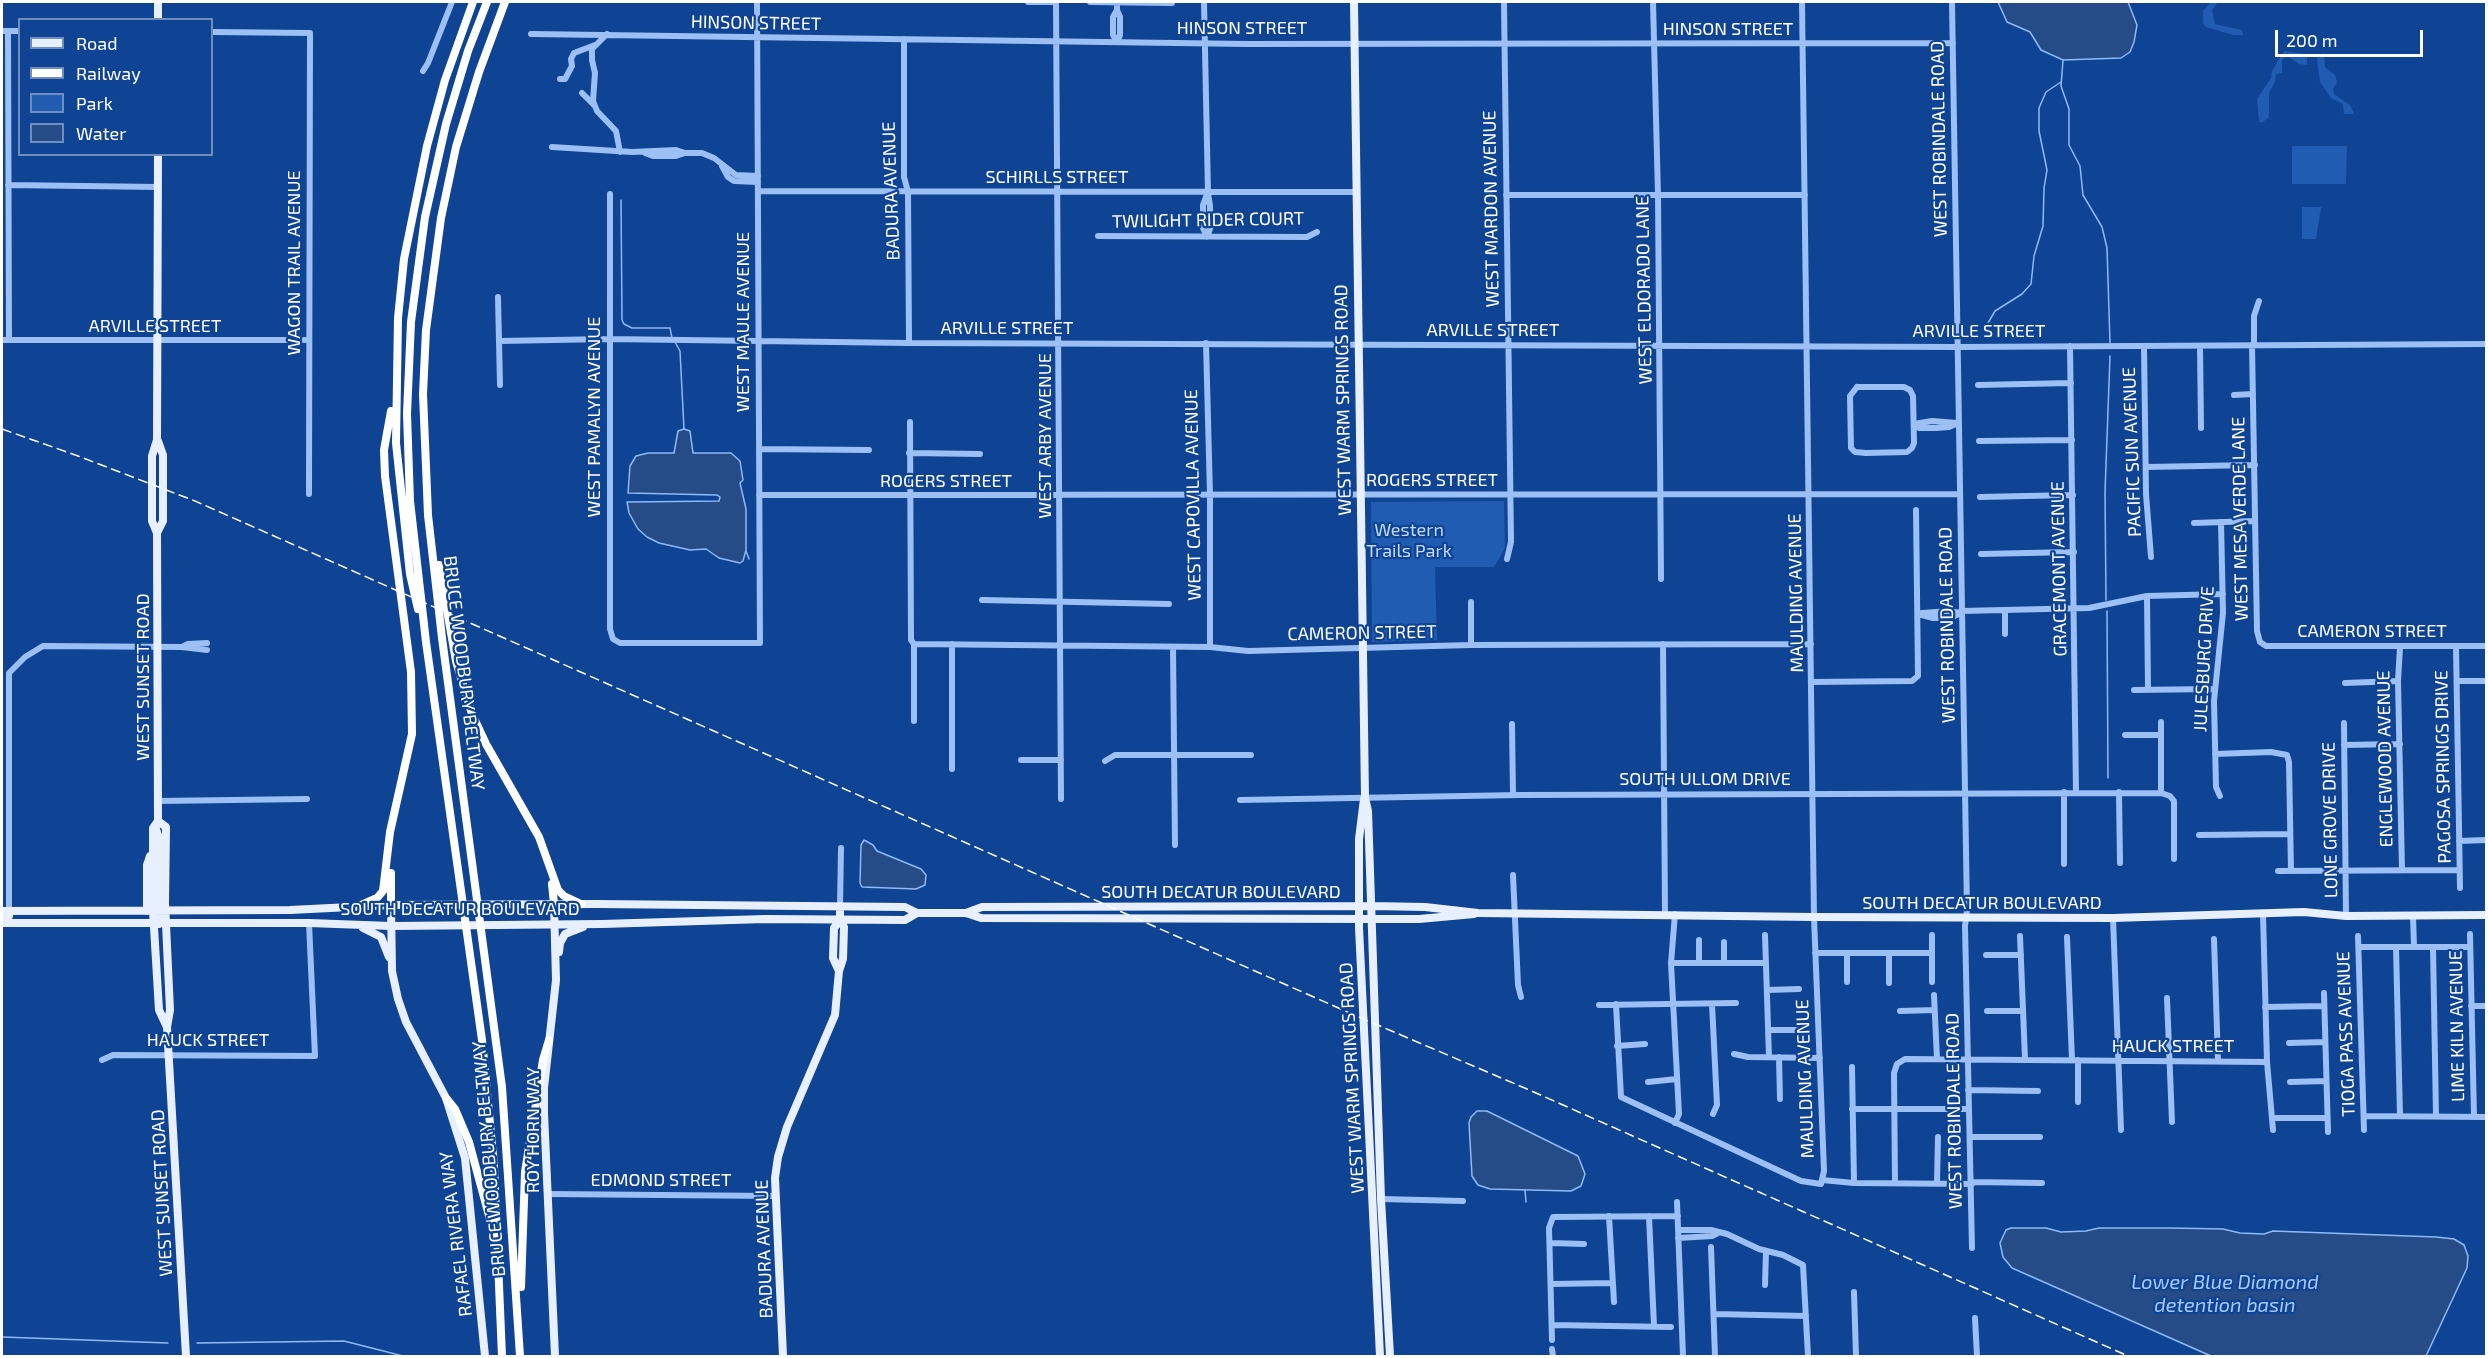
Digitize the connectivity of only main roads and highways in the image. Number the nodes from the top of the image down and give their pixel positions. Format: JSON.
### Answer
{"nodes":[{"id":1,"x":158,"y":2,"type":"edge"},
{"id":2,"x":473,"y":2,"type":"edge"},
{"id":3,"x":487,"y":2,"type":"edge"},
{"id":4,"x":505,"y":2,"type":"edge"},
{"id":5,"x":1353,"y":2,"type":"edge"},
{"id":6,"x":158,"y":18,"type":"edge"},
{"id":7,"x":158,"y":156,"type":"edge"},
{"id":8,"x":395,"y":385,"type":"junction"},
{"id":9,"x":415,"y":573,"type":"junction"},
{"id":10,"x":440,"y":586,"type":"junction"},
{"id":11,"x":1365,"y":798,"type":"junction"},
{"id":12,"x":157,"y":822,"type":"junction"},
{"id":13,"x":389,"y":848,"type":"junction"},
{"id":14,"x":551,"y":871,"type":"junction"},
{"id":15,"x":554,"y":904,"type":"junction"},
{"id":16,"x":581,"y":904,"type":"junction"},
{"id":17,"x":391,"y":905,"type":"junction"},
{"id":18,"x":359,"y":906,"type":"junction"},
{"id":19,"x":840,"y":906,"type":"junction"},
{"id":20,"x":1359,"y":906,"type":"junction"},
{"id":21,"x":1371,"y":906,"type":"junction"},
{"id":22,"x":156,"y":910,"type":"junction"},
{"id":23,"x":5,"y":911,"type":"edge"},
{"id":24,"x":917,"y":913,"type":"junction"},
{"id":25,"x":966,"y":913,"type":"junction"},
{"id":26,"x":1478,"y":913,"type":"junction"},
{"id":27,"x":2487,"y":915,"type":"edge"},
{"id":28,"x":2,"y":918,"type":"edge"},
{"id":29,"x":1359,"y":919,"type":"junction"},
{"id":30,"x":840,"y":920,"type":"junction"},
{"id":31,"x":1372,"y":920,"type":"junction"},
{"id":32,"x":2,"y":923,"type":"edge"},
{"id":33,"x":160,"y":924,"type":"junction"},
{"id":34,"x":555,"y":924,"type":"junction"},
{"id":35,"x":602,"y":924,"type":"junction"},
{"id":36,"x":350,"y":925,"type":"junction"},
{"id":37,"x":391,"y":926,"type":"junction"},
{"id":38,"x":392,"y":971,"type":"junction"},
{"id":39,"x":556,"y":980,"type":"junction"},
{"id":40,"x":167,"y":1027,"type":"junction"},
{"id":41,"x":549,"y":1040,"type":"junction"},
{"id":42,"x":446,"y":1098,"type":"junction"},
{"id":43,"x":499,"y":1264,"type":"junction"},
{"id":44,"x":520,"y":1352,"type":"edge"},
{"id":45,"x":186,"y":1356,"type":"edge"},
{"id":46,"x":485,"y":1356,"type":"edge"},
{"id":47,"x":502,"y":1356,"type":"edge"},
{"id":48,"x":555,"y":1356,"type":"edge"},
{"id":49,"x":783,"y":1356,"type":"edge"},
{"id":50,"x":1380,"y":1356,"type":"edge"},
{"id":51,"x":1390,"y":1356,"type":"edge"}],
"edges":[{"from":1,"to":6,"type":"main road"},
{"from":2,"to":8,"type":"highway"},
{"from":3,"to":9,"type":"highway","name":"BRUCE WOODBURY BELTWAY"},
{"from":4,"to":10,"type":"highway","name":"BRUCE WOODBURY BELTWAY"},
{"from":5,"to":11,"type":"main road","name":"WEST WARM SPRINGS ROAD"},
{"from":7,"to":12,"type":"main road","name":"WEST SUNSET ROAD"},
{"from":8,"to":9,"type":"highway"},
{"from":8,"to":13,"type":"highway"},
{"from":9,"to":43,"type":"highway","name":"BRUCE WOODBURY BELTWAY"},
{"from":10,"to":14,"type":"highway"},
{"from":10,"to":44,"type":"highway","name":"BRUCE WOODBURY BELTWAY"},
{"from":11,"to":20,"type":"main road","name":"WEST WARM SPRINGS ROAD"},
{"from":11,"to":21,"type":"main road","name":"WEST WARM SPRINGS ROAD"},
{"from":12,"to":22,"type":"main road","name":"WEST SUNSET ROAD"},
{"from":12,"to":22,"type":"main road","name":"WEST SUNSET ROAD"},
{"from":13,"to":17,"type":"highway"},
{"from":13,"to":18,"type":"highway"},
{"from":14,"to":15,"type":"highway"},
{"from":14,"to":16,"type":"highway"},
{"from":15,"to":16,"type":"main road","name":"SOUTH DECATUR BOULEVARD"},
{"from":15,"to":17,"type":"main road","name":"SOUTH DECATUR BOULEVARD"},
{"from":15,"to":34,"type":"main road","name":"ROY HORN WAY"},
{"from":16,"to":19,"type":"main road","name":"SOUTH DECATUR BOULEVARD"},
{"from":17,"to":18,"type":"main road","name":"SOUTH DECATUR BOULEVARD"},
{"from":17,"to":37,"type":"main road","name":"RAFAEL RIVERA WAY"},
{"from":18,"to":22,"type":"main road","name":"SOUTH DECATUR BOULEVARD"},
{"from":19,"to":24,"type":"main road","name":"SOUTH DECATUR BOULEVARD"},
{"from":19,"to":30,"type":"main road","name":"BADURA AVENUE"},
{"from":20,"to":21,"type":"main road","name":"SOUTH DECATUR BOULEVARD"},
{"from":20,"to":25,"type":"main road","name":"SOUTH DECATUR BOULEVARD"},
{"from":20,"to":29,"type":"main road","name":"WEST WARM SPRINGS ROAD"},
{"from":21,"to":26,"type":"main road","name":"SOUTH DECATUR BOULEVARD"},
{"from":21,"to":31,"type":"main road","name":"WEST WARM SPRINGS ROAD"},
{"from":22,"to":23,"type":"main road","name":"SOUTH DECATUR BOULEVARD"},
{"from":22,"to":33,"type":"main road","name":"WEST SUNSET ROAD"},
{"from":22,"to":33,"type":"main road","name":"WEST SUNSET ROAD"},
{"from":23,"to":28,"type":"main road"},
{"from":24,"to":25,"type":"main road","name":"SOUTH DECATUR BOULEVARD"},
{"from":24,"to":30,"type":"main road","name":"SOUTH DECATUR BOULEVARD"},
{"from":25,"to":29,"type":"main road","name":"SOUTH DECATUR BOULEVARD"},
{"from":26,"to":27,"type":"main road","name":"SOUTH DECATUR BOULEVARD"},
{"from":26,"to":31,"type":"main road","name":"SOUTH DECATUR BOULEVARD"},
{"from":29,"to":31,"type":"main road","name":"SOUTH DECATUR BOULEVARD"},
{"from":29,"to":50,"type":"main road","name":"WEST WARM SPRINGS ROAD"},
{"from":30,"to":35,"type":"main road","name":"SOUTH DECATUR BOULEVARD"},
{"from":30,"to":49,"type":"main road","name":"BADURA AVENUE"},
{"from":31,"to":51,"type":"main road","name":"WEST WARM SPRINGS ROAD"},
{"from":32,"to":33,"type":"main road","name":"SOUTH DECATUR BOULEVARD"},
{"from":33,"to":36,"type":"main road","name":"SOUTH DECATUR BOULEVARD"},
{"from":33,"to":40,"type":"main road","name":"WEST SUNSET ROAD"},
{"from":33,"to":40,"type":"main road","name":"WEST SUNSET ROAD"},
{"from":34,"to":35,"type":"main road","name":"SOUTH DECATUR BOULEVARD"},
{"from":34,"to":37,"type":"main road","name":"SOUTH DECATUR BOULEVARD"},
{"from":34,"to":39,"type":"main road","name":"ROY HORN WAY"},
{"from":35,"to":39,"type":"main road"},
{"from":36,"to":37,"type":"main road","name":"SOUTH DECATUR BOULEVARD"},
{"from":36,"to":38,"type":"main road"},
{"from":37,"to":38,"type":"main road","name":"RAFAEL RIVERA WAY"},
{"from":38,"to":42,"type":"main road","name":"RAFAEL RIVERA WAY"},
{"from":39,"to":41,"type":"main road","name":"ROY HORN WAY"},
{"from":40,"to":45,"type":"main road","name":"WEST SUNSET ROAD"},
{"from":41,"to":44,"type":"highway"},
{"from":41,"to":48,"type":"main road","name":"ROY HORN WAY"},
{"from":42,"to":43,"type":"highway"},
{"from":42,"to":46,"type":"main road","name":"RAFAEL RIVERA WAY"},
{"from":43,"to":47,"type":"highway","name":"BRUCE WOODBURY BELTWAY"}]}
